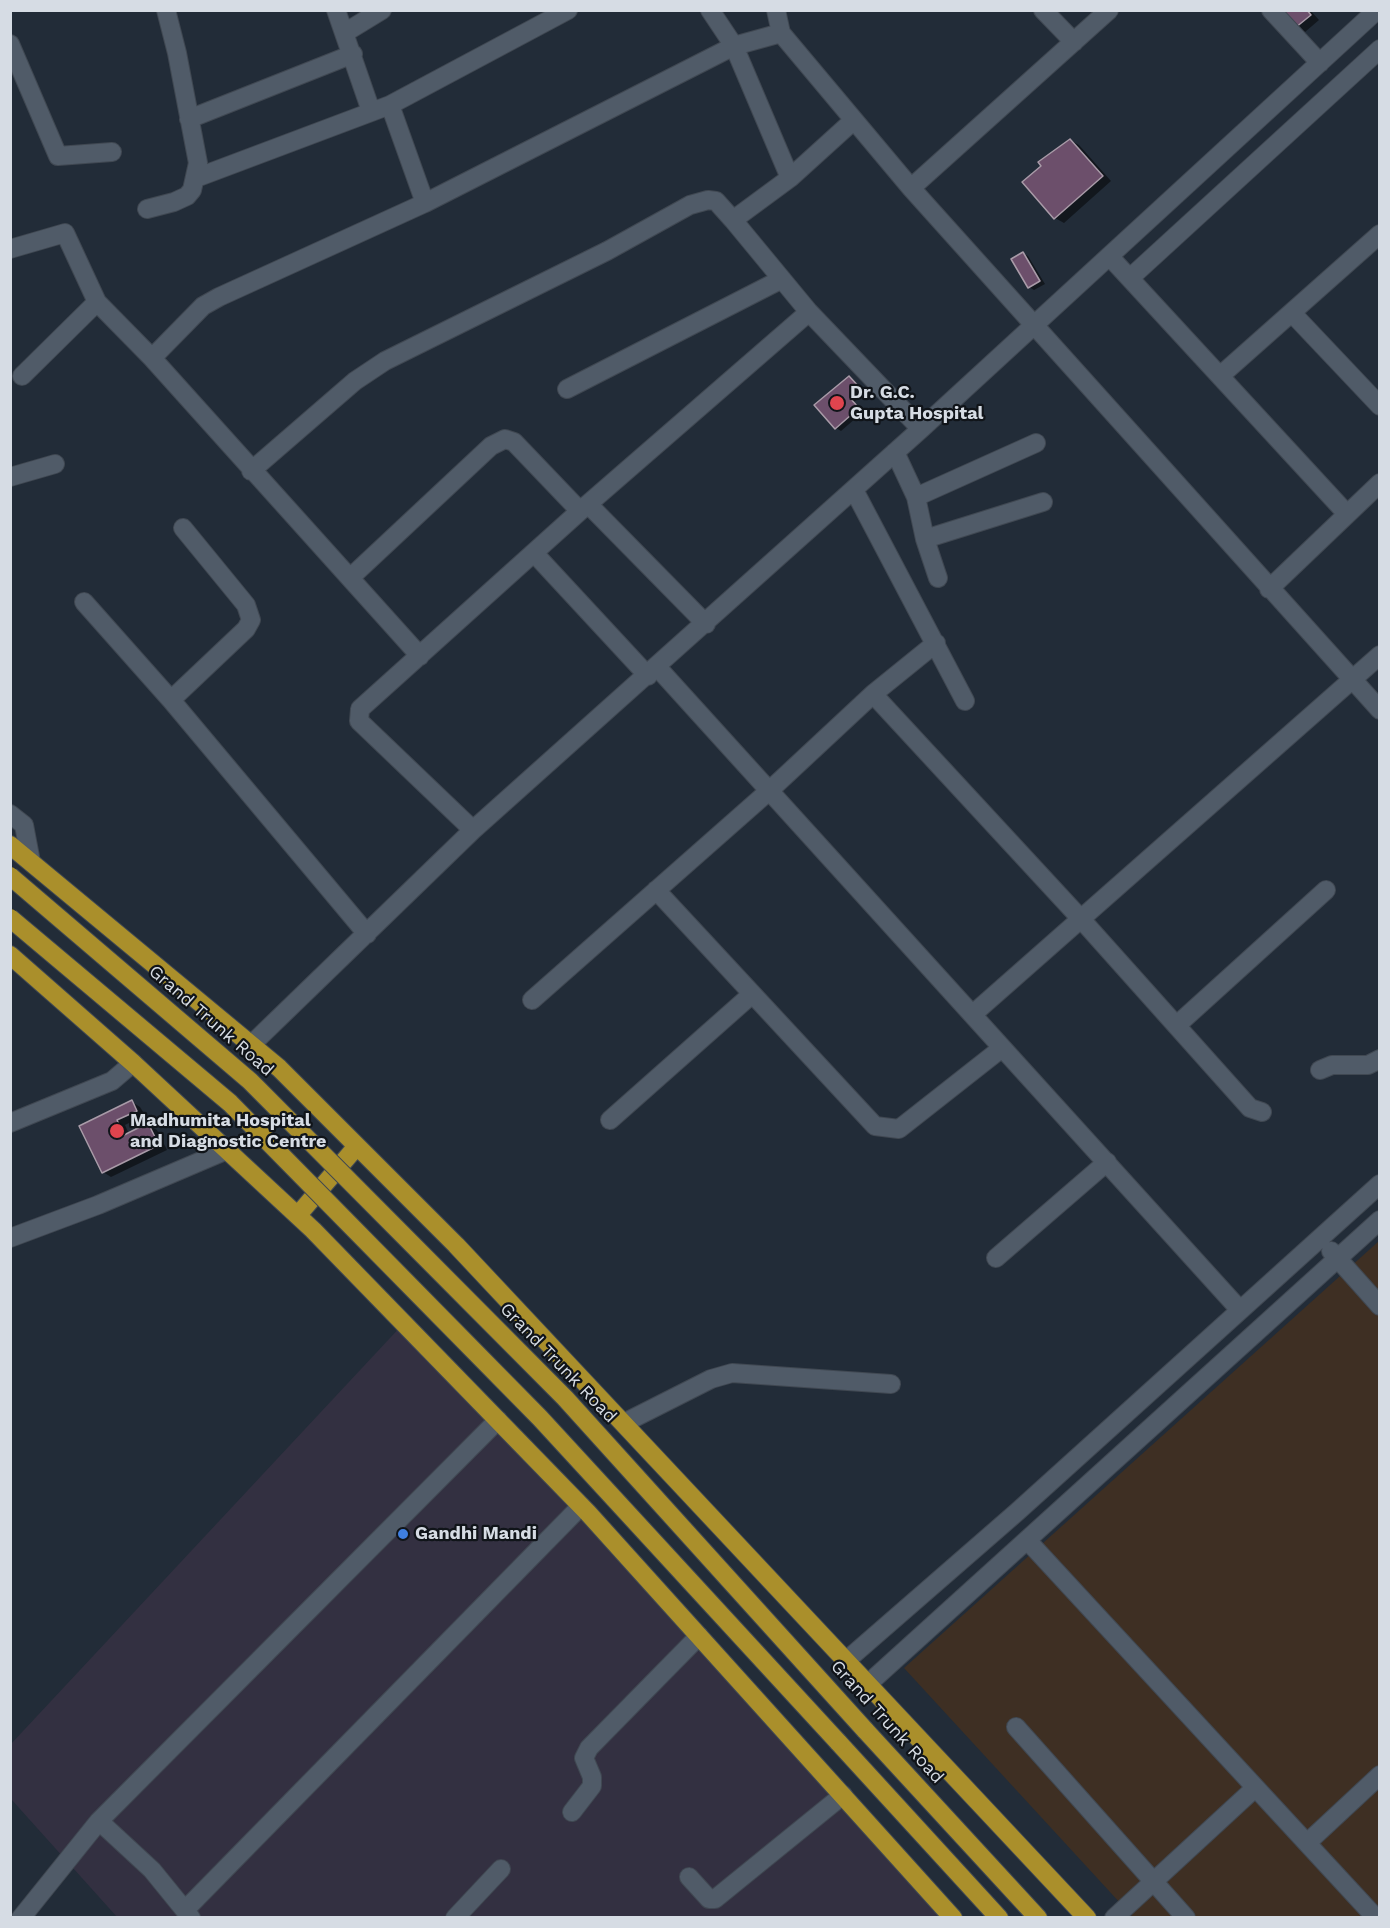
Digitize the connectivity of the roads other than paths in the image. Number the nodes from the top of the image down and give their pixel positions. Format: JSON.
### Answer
{"nodes":[{"id":1,"x":166,"y":10,"type":"edge"},
{"id":2,"x":336,"y":10,"type":"edge"},
{"id":3,"x":382,"y":10,"type":"edge"},
{"id":4,"x":568,"y":10,"type":"edge"},
{"id":5,"x":710,"y":10,"type":"edge"},
{"id":6,"x":776,"y":10,"type":"edge"},
{"id":7,"x":1043,"y":10,"type":"edge"},
{"id":8,"x":1109,"y":10,"type":"edge"},
{"id":9,"x":1271,"y":10,"type":"edge"},
{"id":10,"x":1377,"y":10,"type":"edge"},
{"id":11,"x":346,"y":32,"type":"junction"},
{"id":12,"x":781,"y":33,"type":"junction"},
{"id":13,"x":1074,"y":42,"type":"junction"},
{"id":14,"x":10,"y":44,"type":"edge"},
{"id":15,"x":734,"y":46,"type":"junction"},
{"id":16,"x":1380,"y":49,"type":"edge"},
{"id":17,"x":353,"y":54,"type":"junction"},
{"id":18,"x":1320,"y":63,"type":"junction"},
{"id":19,"x":390,"y":105,"type":"junction"},
{"id":20,"x":371,"y":111,"type":"junction"},
{"id":21,"x":189,"y":119,"type":"junction"},
{"id":22,"x":854,"y":120,"type":"junction"},
{"id":23,"x":112,"y":152,"type":"dead end"},
{"id":24,"x":196,"y":178,"type":"junction"},
{"id":25,"x":789,"y":178,"type":"junction"},
{"id":26,"x":911,"y":188,"type":"junction"},
{"id":27,"x":425,"y":203,"type":"junction"},
{"id":28,"x":147,"y":209,"type":"dead end"},
{"id":29,"x":733,"y":220,"type":"junction"},
{"id":30,"x":1378,"y":237,"type":"edge"},
{"id":31,"x":10,"y":249,"type":"edge"},
{"id":32,"x":1110,"y":257,"type":"junction"},
{"id":33,"x":1130,"y":278,"type":"junction"},
{"id":34,"x":782,"y":279,"type":"junction"},
{"id":35,"x":97,"y":302,"type":"junction"},
{"id":36,"x":809,"y":312,"type":"junction"},
{"id":37,"x":1292,"y":314,"type":"junction"},
{"id":38,"x":1033,"y":326,"type":"junction"},
{"id":39,"x":152,"y":358,"type":"junction"},
{"id":40,"x":22,"y":376,"type":"dead end"},
{"id":41,"x":1220,"y":376,"type":"junction"},
{"id":42,"x":567,"y":389,"type":"dead end"},
{"id":43,"x":1380,"y":406,"type":"edge"},
{"id":44,"x":921,"y":429,"type":"junction"},
{"id":45,"x":1036,"y":443,"type":"dead end"},
{"id":46,"x":895,"y":452,"type":"junction"},
{"id":47,"x":55,"y":464,"type":"dead end"},
{"id":48,"x":251,"y":471,"type":"junction"},
{"id":49,"x":10,"y":477,"type":"edge"},
{"id":50,"x":1380,"y":483,"type":"edge"},
{"id":51,"x":854,"y":490,"type":"junction"},
{"id":52,"x":916,"y":497,"type":"junction"},
{"id":53,"x":1042,"y":502,"type":"dead end"},
{"id":54,"x":584,"y":507,"type":"junction"},
{"id":55,"x":1347,"y":514,"type":"junction"},
{"id":56,"x":183,"y":528,"type":"dead end"},
{"id":57,"x":925,"y":539,"type":"junction"},
{"id":58,"x":534,"y":553,"type":"junction"},
{"id":59,"x":351,"y":578,"type":"junction"},
{"id":60,"x":938,"y":578,"type":"dead end"},
{"id":61,"x":1269,"y":589,"type":"junction"},
{"id":62,"x":84,"y":602,"type":"dead end"},
{"id":63,"x":706,"y":624,"type":"junction"},
{"id":64,"x":936,"y":643,"type":"junction"},
{"id":65,"x":1380,"y":654,"type":"edge"},
{"id":66,"x":420,"y":656,"type":"junction"},
{"id":67,"x":653,"y":672,"type":"junction"},
{"id":68,"x":1352,"y":680,"type":"junction"},
{"id":69,"x":873,"y":694,"type":"junction"},
{"id":70,"x":171,"y":700,"type":"junction"},
{"id":71,"x":965,"y":701,"type":"dead end"},
{"id":72,"x":1380,"y":711,"type":"edge"},
{"id":73,"x":770,"y":789,"type":"junction"},
{"id":74,"x":10,"y":814,"type":"edge"},
{"id":75,"x":472,"y":830,"type":"junction"},
{"id":76,"x":10,"y":845,"type":"edge"},
{"id":77,"x":31,"y":862,"type":"junction"},
{"id":78,"x":10,"y":876,"type":"edge"},
{"id":79,"x":656,"y":890,"type":"junction"},
{"id":80,"x":1326,"y":890,"type":"dead end"},
{"id":81,"x":10,"y":918,"type":"edge"},
{"id":82,"x":1081,"y":919,"type":"junction"},
{"id":83,"x":368,"y":934,"type":"junction"},
{"id":84,"x":10,"y":955,"type":"edge"},
{"id":85,"x":752,"y":995,"type":"junction"},
{"id":86,"x":532,"y":1000,"type":"dead end"},
{"id":87,"x":973,"y":1014,"type":"junction"},
{"id":88,"x":1177,"y":1025,"type":"junction"},
{"id":89,"x":251,"y":1045,"type":"junction"},
{"id":90,"x":1002,"y":1048,"type":"junction"},
{"id":91,"x":1380,"y":1059,"type":"edge"},
{"id":92,"x":133,"y":1063,"type":"junction"},
{"id":93,"x":1320,"y":1070,"type":"dead end"},
{"id":94,"x":1262,"y":1112,"type":"dead end"},
{"id":95,"x":610,"y":1120,"type":"dead end"},
{"id":96,"x":10,"y":1122,"type":"edge"},
{"id":97,"x":357,"y":1146,"type":"junction"},
{"id":98,"x":227,"y":1150,"type":"junction"},
{"id":99,"x":1107,"y":1162,"type":"junction"},
{"id":100,"x":1380,"y":1184,"type":"edge"},
{"id":101,"x":298,"y":1215,"type":"junction"},
{"id":102,"x":1380,"y":1220,"type":"edge"},
{"id":103,"x":10,"y":1238,"type":"edge"},
{"id":104,"x":1319,"y":1239,"type":"junction"},
{"id":105,"x":996,"y":1258,"type":"dead end"},
{"id":106,"x":1338,"y":1259,"type":"junction"},
{"id":107,"x":1380,"y":1306,"type":"edge"},
{"id":108,"x":1240,"y":1310,"type":"junction"},
{"id":109,"x":891,"y":1384,"type":"dead end"},
{"id":110,"x":498,"y":1420,"type":"junction"},
{"id":111,"x":624,"y":1423,"type":"junction"},
{"id":112,"x":581,"y":1506,"type":"junction"},
{"id":113,"x":1027,"y":1540,"type":"junction"},
{"id":114,"x":699,"y":1636,"type":"junction"},
{"id":115,"x":847,"y":1660,"type":"junction"},
{"id":116,"x":869,"y":1683,"type":"junction"},
{"id":117,"x":1016,"y":1727,"type":"dead end"},
{"id":118,"x":1380,"y":1774,"type":"edge"},
{"id":119,"x":1255,"y":1788,"type":"junction"},
{"id":120,"x":843,"y":1796,"type":"junction"},
{"id":121,"x":572,"y":1812,"type":"dead end"},
{"id":122,"x":99,"y":1821,"type":"junction"},
{"id":123,"x":1307,"y":1843,"type":"junction"},
{"id":124,"x":501,"y":1869,"type":"dead end"},
{"id":125,"x":689,"y":1877,"type":"dead end"},
{"id":126,"x":1153,"y":1880,"type":"junction"},
{"id":127,"x":189,"y":1913,"type":"edge"},
{"id":128,"x":21,"y":1917,"type":"edge"},
{"id":129,"x":455,"y":1917,"type":"edge"},
{"id":130,"x":953,"y":1917,"type":"edge"},
{"id":131,"x":999,"y":1917,"type":"edge"},
{"id":132,"x":1038,"y":1917,"type":"edge"},
{"id":133,"x":1087,"y":1917,"type":"edge"},
{"id":134,"x":1114,"y":1917,"type":"edge"},
{"id":135,"x":1186,"y":1917,"type":"edge"},
{"id":136,"x":1376,"y":1917,"type":"edge"}],
"edges":[{"from":1,"to":21,"type":"street"},
{"from":2,"to":11,"type":"street"},
{"from":3,"to":11,"type":"street"},
{"from":4,"to":19,"type":"street"},
{"from":5,"to":15,"type":"street"},
{"from":6,"to":12,"type":"street"},
{"from":7,"to":13,"type":"street"},
{"from":8,"to":13,"type":"street"},
{"from":9,"to":18,"type":"street"},
{"from":10,"to":18,"type":"street"},
{"from":11,"to":17,"type":"street"},
{"from":12,"to":15,"type":"street"},
{"from":12,"to":22,"type":"street"},
{"from":13,"to":26,"type":"street"},
{"from":14,"to":23,"type":"street"},
{"from":15,"to":25,"type":"street"},
{"from":15,"to":27,"type":"street"},
{"from":16,"to":33,"type":"street"},
{"from":17,"to":20,"type":"street"},
{"from":17,"to":21,"type":"street"},
{"from":18,"to":32,"type":"street"},
{"from":19,"to":20,"type":"street"},
{"from":19,"to":27,"type":"street"},
{"from":20,"to":24,"type":"street"},
{"from":21,"to":24,"type":"street"},
{"from":22,"to":25,"type":"street"},
{"from":22,"to":26,"type":"street"},
{"from":24,"to":28,"type":"street"},
{"from":25,"to":29,"type":"street"},
{"from":26,"to":38,"type":"street"},
{"from":27,"to":39,"type":"street"},
{"from":29,"to":34,"type":"street"},
{"from":29,"to":48,"type":"street"},
{"from":30,"to":37,"type":"street"},
{"from":31,"to":35,"type":"street"},
{"from":32,"to":33,"type":"street"},
{"from":32,"to":38,"type":"street"},
{"from":33,"to":41,"type":"street"},
{"from":34,"to":36,"type":"street"},
{"from":34,"to":42,"type":"street"},
{"from":35,"to":39,"type":"street"},
{"from":35,"to":40,"type":"street"},
{"from":36,"to":44,"type":"street"},
{"from":36,"to":54,"type":"street"},
{"from":37,"to":41,"type":"street"},
{"from":37,"to":43,"type":"street"},
{"from":38,"to":44,"type":"street"},
{"from":38,"to":61,"type":"street"},
{"from":39,"to":48,"type":"street"},
{"from":41,"to":55,"type":"street"},
{"from":44,"to":46,"type":"street"},
{"from":45,"to":52,"type":"street"},
{"from":46,"to":51,"type":"street"},
{"from":46,"to":52,"type":"street"},
{"from":47,"to":49,"type":"street"},
{"from":48,"to":59,"type":"street"},
{"from":50,"to":55,"type":"street"},
{"from":51,"to":63,"type":"street"},
{"from":51,"to":64,"type":"street"},
{"from":52,"to":57,"type":"street"},
{"from":53,"to":57,"type":"street"},
{"from":54,"to":58,"type":"street"},
{"from":54,"to":59,"type":"street"},
{"from":54,"to":63,"type":"street"},
{"from":55,"to":61,"type":"street"},
{"from":56,"to":70,"type":"street"},
{"from":57,"to":60,"type":"street"},
{"from":58,"to":66,"type":"street"},
{"from":58,"to":67,"type":"street"},
{"from":59,"to":66,"type":"street"},
{"from":61,"to":68,"type":"street"},
{"from":62,"to":70,"type":"street"},
{"from":63,"to":67,"type":"street"},
{"from":64,"to":69,"type":"street"},
{"from":64,"to":71,"type":"street"},
{"from":65,"to":68,"type":"street"},
{"from":66,"to":75,"type":"street"},
{"from":67,"to":73,"type":"street"},
{"from":67,"to":75,"type":"street"},
{"from":68,"to":72,"type":"street"},
{"from":68,"to":82,"type":"street"},
{"from":69,"to":73,"type":"street"},
{"from":69,"to":82,"type":"street"},
{"from":70,"to":83,"type":"street"},
{"from":73,"to":79,"type":"street"},
{"from":73,"to":87,"type":"street"},
{"from":74,"to":77,"type":"street"},
{"from":75,"to":83,"type":"street"},
{"from":76,"to":77,"type":"highway"},
{"from":77,"to":89,"type":"highway"},
{"from":78,"to":132,"type":"highway","name":"Grand Trunk Road","bridge":true},
{"from":79,"to":85,"type":"street"},
{"from":79,"to":86,"type":"street"},
{"from":80,"to":88,"type":"street"},
{"from":81,"to":131,"type":"highway","bridge":true},
{"from":82,"to":87,"type":"street"},
{"from":82,"to":88,"type":"street"},
{"from":83,"to":89,"type":"street"},
{"from":84,"to":92,"type":"highway"},
{"from":85,"to":90,"type":"street"},
{"from":85,"to":95,"type":"street"},
{"from":87,"to":90,"type":"street"},
{"from":88,"to":94,"type":"street"},
{"from":89,"to":97,"type":"highway"},
{"from":90,"to":99,"type":"street"},
{"from":91,"to":93,"type":"street"},
{"from":92,"to":96,"type":"street"},
{"from":92,"to":98,"type":"highway"},
{"from":97,"to":101,"type":"highway"},
{"from":97,"to":111,"type":"highway"},
{"from":98,"to":101,"type":"highway"},
{"from":98,"to":103,"type":"street"},
{"from":99,"to":105,"type":"street"},
{"from":99,"to":108,"type":"street"},
{"from":100,"to":104,"type":"street"},
{"from":101,"to":110,"type":"highway"},
{"from":102,"to":106,"type":"street"},
{"from":104,"to":106,"type":"street"},
{"from":104,"to":108,"type":"street"},
{"from":106,"to":107,"type":"street"},
{"from":106,"to":113,"type":"street"},
{"from":108,"to":115,"type":"street"},
{"from":109,"to":111,"type":"street"},
{"from":110,"to":112,"type":"highway"},
{"from":110,"to":122,"type":"street"},
{"from":111,"to":115,"type":"highway"},
{"from":112,"to":114,"type":"highway"},
{"from":112,"to":127,"type":"street"},
{"from":113,"to":116,"type":"street"},
{"from":113,"to":119,"type":"street"},
{"from":114,"to":120,"type":"highway"},
{"from":114,"to":121,"type":"street"},
{"from":115,"to":116,"type":"highway"},
{"from":116,"to":133,"type":"highway"},
{"from":117,"to":126,"type":"street"},
{"from":118,"to":123,"type":"street"},
{"from":119,"to":123,"type":"street"},
{"from":119,"to":126,"type":"street"},
{"from":120,"to":125,"type":"street"},
{"from":120,"to":130,"type":"highway"},
{"from":122,"to":127,"type":"street"},
{"from":122,"to":128,"type":"street"},
{"from":123,"to":136,"type":"street"},
{"from":124,"to":129,"type":"street"},
{"from":126,"to":134,"type":"street"},
{"from":126,"to":135,"type":"street"}]}
